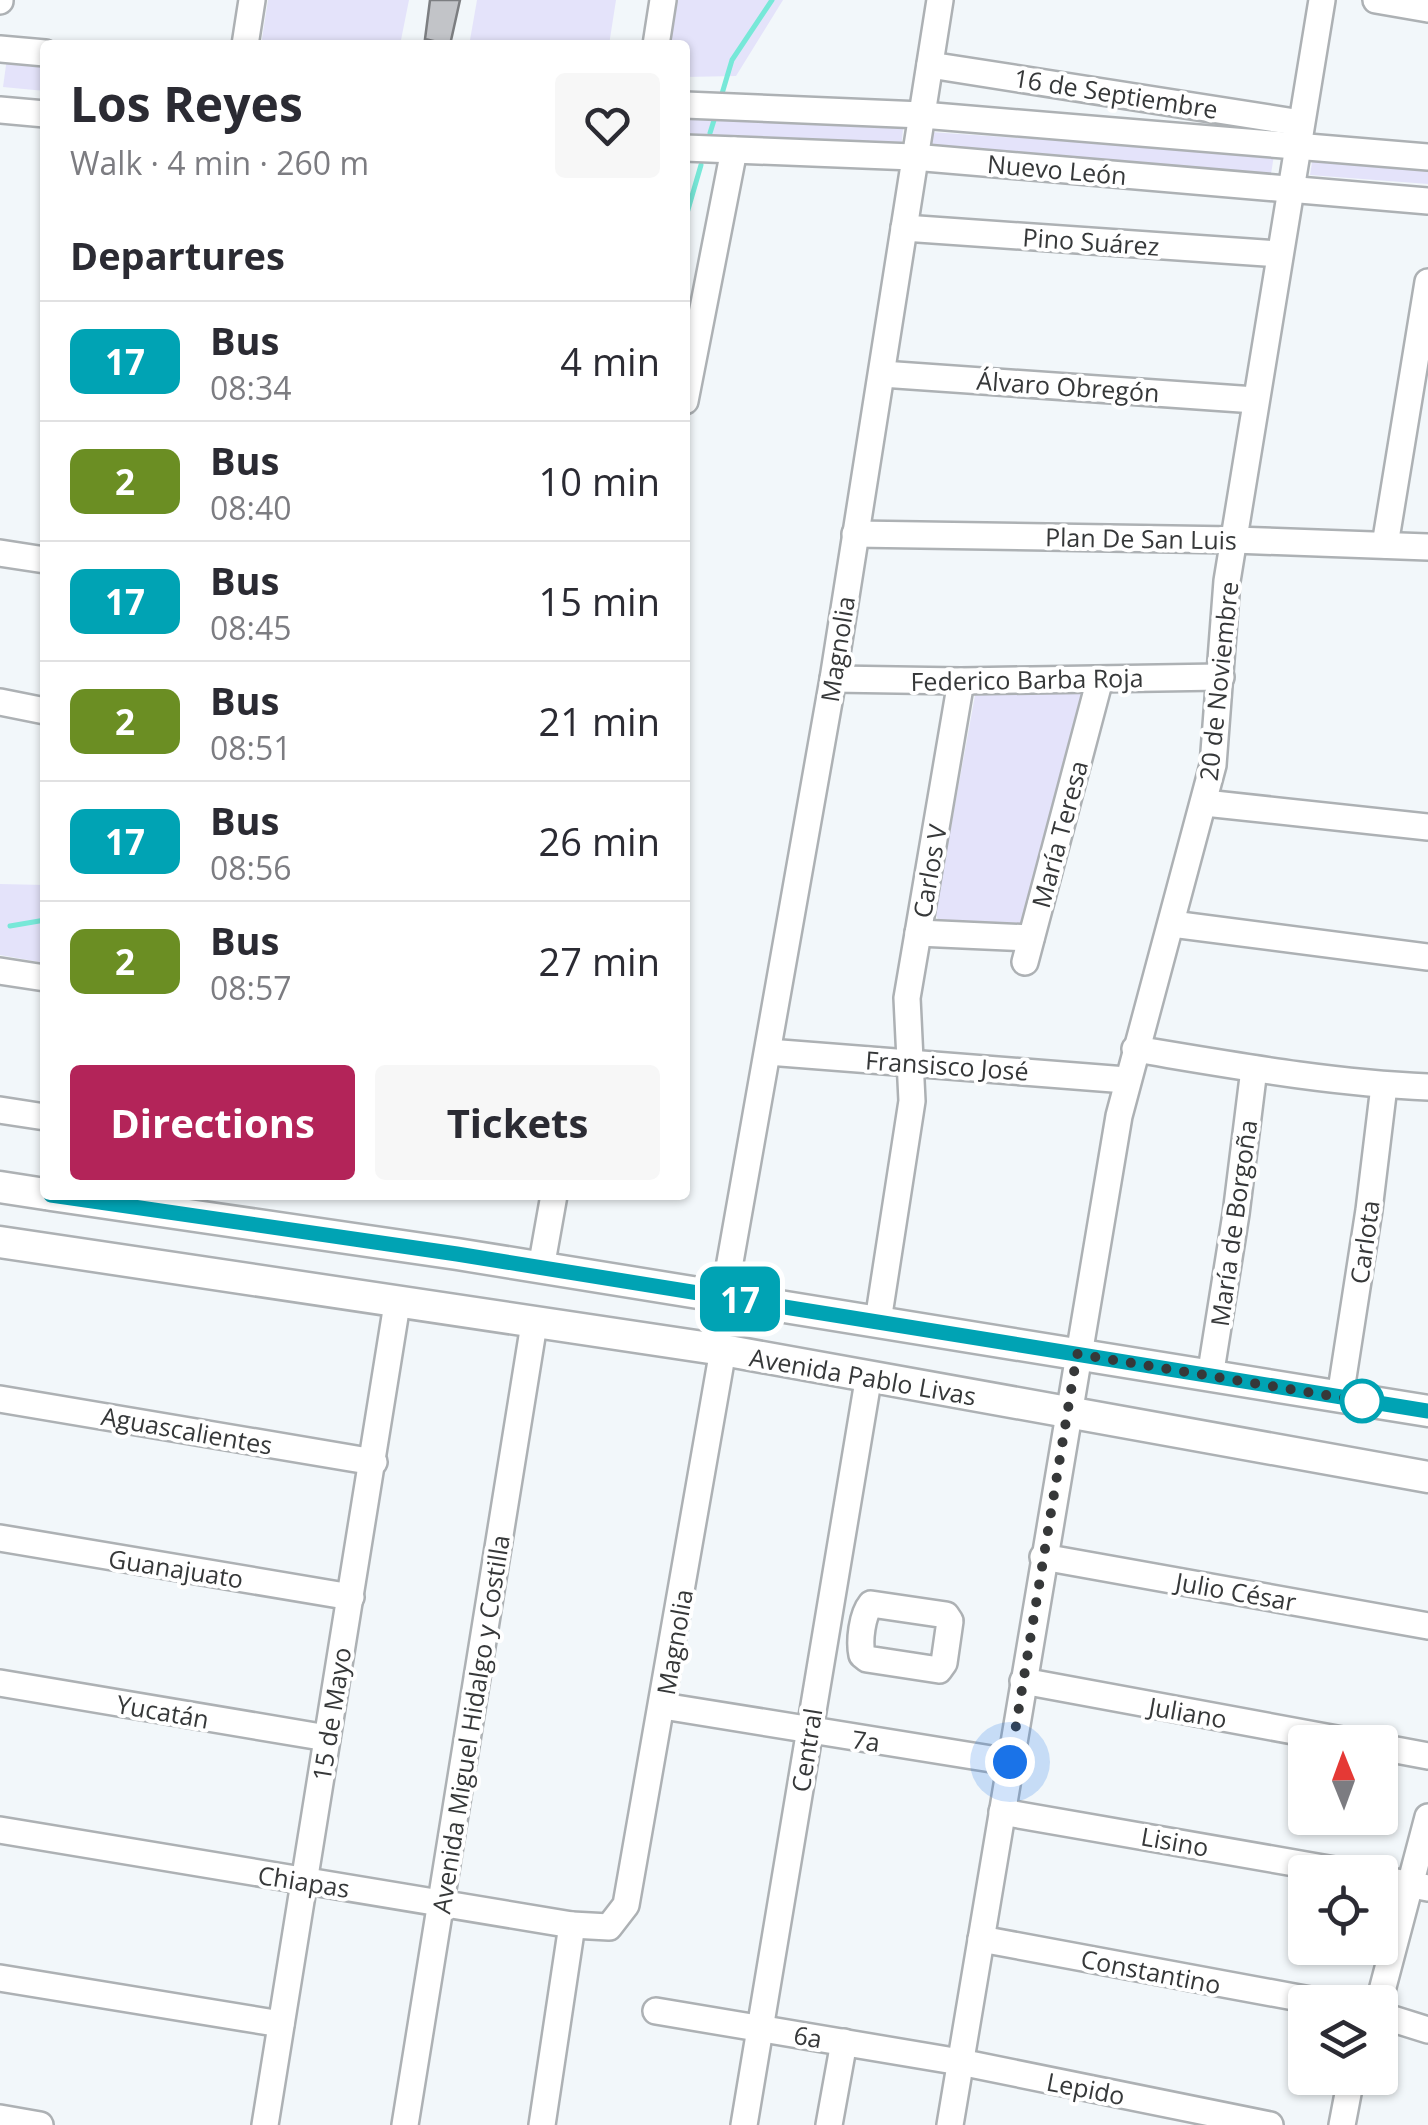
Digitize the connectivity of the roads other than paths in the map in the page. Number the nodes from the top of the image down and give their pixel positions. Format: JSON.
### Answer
{"nodes":[{"id":1,"x":252,"y":0,"type":"edge"},
{"id":2,"x":663,"y":0,"type":"edge"},
{"id":3,"x":940,"y":0,"type":"edge"},
{"id":4,"x":1322,"y":0,"type":"edge"},
{"id":5,"x":1376,"y":0,"type":"edge"},
{"id":6,"x":1428,"y":9,"type":"edge"},
{"id":7,"x":246,"y":40,"type":"edge"},
{"id":8,"x":657,"y":40,"type":"edge"},
{"id":9,"x":0,"y":49,"type":"edge"},
{"id":10,"x":40,"y":53,"type":"edge"},
{"id":11,"x":930,"y":65,"type":"junction"},
{"id":12,"x":690,"y":105,"type":"edge"},
{"id":13,"x":0,"y":110,"type":"edge"},
{"id":14,"x":40,"y":114,"type":"edge"},
{"id":15,"x":922,"y":115,"type":"junction"},
{"id":16,"x":1298,"y":135,"type":"junction"},
{"id":17,"x":690,"y":148,"type":"edge"},
{"id":18,"x":734,"y":150,"type":"junction"},
{"id":19,"x":913,"y":157,"type":"junction"},
{"id":20,"x":1428,"y":158,"type":"edge"},
{"id":21,"x":1290,"y":188,"type":"junction"},
{"id":22,"x":1428,"y":200,"type":"edge"},
{"id":23,"x":904,"y":228,"type":"junction"},
{"id":24,"x":1278,"y":254,"type":"junction"},
{"id":25,"x":1428,"y":282,"type":"edge"},
{"id":26,"x":882,"y":374,"type":"junction"},
{"id":27,"x":690,"y":375,"type":"edge"},
{"id":28,"x":1255,"y":400,"type":"junction"},
{"id":29,"x":855,"y":534,"type":"junction"},
{"id":30,"x":1234,"y":540,"type":"junction"},
{"id":31,"x":1385,"y":546,"type":"junction"},
{"id":32,"x":1428,"y":547,"type":"edge"},
{"id":33,"x":0,"y":553,"type":"edge"},
{"id":34,"x":40,"y":559,"type":"edge"},
{"id":35,"x":1221,"y":677,"type":"junction"},
{"id":36,"x":1100,"y":678,"type":"junction"},
{"id":37,"x":832,"y":680,"type":"junction"},
{"id":38,"x":961,"y":681,"type":"junction"},
{"id":39,"x":0,"y":702,"type":"edge"},
{"id":40,"x":40,"y":710,"type":"edge"},
{"id":41,"x":1205,"y":802,"type":"junction"},
{"id":42,"x":1428,"y":827,"type":"edge"},
{"id":43,"x":1172,"y":924,"type":"junction"},
{"id":44,"x":918,"y":933,"type":"junction"},
{"id":45,"x":1428,"y":956,"type":"edge"},
{"id":46,"x":0,"y":971,"type":"edge"},
{"id":47,"x":40,"y":977,"type":"edge"},
{"id":48,"x":1135,"y":1049,"type":"junction"},
{"id":49,"x":768,"y":1052,"type":"junction"},
{"id":50,"x":910,"y":1062,"type":"junction"},
{"id":51,"x":1254,"y":1069,"type":"junction"},
{"id":52,"x":1126,"y":1080,"type":"junction"},
{"id":53,"x":1384,"y":1086,"type":"junction"},
{"id":54,"x":1428,"y":1088,"type":"edge"},
{"id":55,"x":0,"y":1110,"type":"edge"},
{"id":56,"x":40,"y":1115,"type":"edge"},
{"id":57,"x":0,"y":1187,"type":"edge"},
{"id":58,"x":40,"y":1193,"type":"edge"},
{"id":59,"x":88,"y":1200,"type":"edge"},
{"id":60,"x":553,"y":1200,"type":"edge"},
{"id":61,"x":0,"y":1242,"type":"edge"},
{"id":62,"x":542,"y":1268,"type":"junction"},
{"id":63,"x":724,"y":1296,"type":"junction"},
{"id":64,"x":397,"y":1304,"type":"junction"},
{"id":65,"x":878,"y":1322,"type":"junction"},
{"id":66,"x":534,"y":1324,"type":"junction"},
{"id":67,"x":723,"y":1350,"type":"junction"},
{"id":68,"x":1077,"y":1354,"type":"junction"},
{"id":69,"x":869,"y":1376,"type":"junction"},
{"id":70,"x":1210,"y":1377,"type":"junction"},
{"id":71,"x":1340,"y":1397,"type":"junction"},
{"id":72,"x":0,"y":1399,"type":"edge"},
{"id":73,"x":1428,"y":1411,"type":"edge"},
{"id":74,"x":1067,"y":1415,"type":"junction"},
{"id":75,"x":374,"y":1462,"type":"junction"},
{"id":76,"x":1428,"y":1477,"type":"edge"},
{"id":77,"x":0,"y":1538,"type":"edge"},
{"id":78,"x":1043,"y":1557,"type":"junction"},
{"id":79,"x":351,"y":1597,"type":"junction"},
{"id":80,"x":827,"y":1621,"type":"junction"},
{"id":81,"x":864,"y":1626,"type":"dead end"},
{"id":82,"x":1428,"y":1626,"type":"edge"},
{"id":83,"x":1023,"y":1682,"type":"junction"},
{"id":84,"x":0,"y":1683,"type":"edge"},
{"id":85,"x":663,"y":1706,"type":"junction"},
{"id":86,"x":1288,"y":1730,"type":"edge"},
{"id":87,"x":809,"y":1731,"type":"junction"},
{"id":88,"x":327,"y":1738,"type":"junction"},
{"id":89,"x":1398,"y":1751,"type":"edge"},
{"id":90,"x":1428,"y":1756,"type":"edge"},
{"id":91,"x":1010,"y":1762,"type":"junction"},
{"id":92,"x":1002,"y":1812,"type":"junction"},
{"id":93,"x":1428,"y":1817,"type":"edge"},
{"id":94,"x":0,"y":1830,"type":"edge"},
{"id":95,"x":1288,"y":1862,"type":"edge"},
{"id":96,"x":304,"y":1882,"type":"junction"},
{"id":97,"x":1420,"y":1887,"type":"edge"},
{"id":98,"x":442,"y":1903,"type":"junction"},
{"id":99,"x":572,"y":1926,"type":"junction"},
{"id":100,"x":609,"y":1926,"type":"joint"},
{"id":101,"x":980,"y":1939,"type":"junction"},
{"id":102,"x":0,"y":1978,"type":"edge"},
{"id":103,"x":1385,"y":1985,"type":"edge"},
{"id":104,"x":1288,"y":1996,"type":"edge"},
{"id":105,"x":656,"y":2011,"type":"dead end"},
{"id":106,"x":1398,"y":2021,"type":"edge"},
{"id":107,"x":281,"y":2024,"type":"junction"},
{"id":108,"x":760,"y":2028,"type":"junction"},
{"id":109,"x":1428,"y":2030,"type":"edge"},
{"id":110,"x":844,"y":2042,"type":"junction"},
{"id":111,"x":960,"y":2062,"type":"junction"},
{"id":112,"x":1348,"y":2095,"type":"edge"},
{"id":113,"x":0,"y":2118,"type":"edge"},
{"id":114,"x":40,"y":2125,"type":"edge"},
{"id":115,"x":265,"y":2125,"type":"edge"},
{"id":116,"x":405,"y":2125,"type":"edge"},
{"id":117,"x":542,"y":2125,"type":"edge"},
{"id":118,"x":744,"y":2125,"type":"edge"},
{"id":119,"x":830,"y":2125,"type":"edge"},
{"id":120,"x":950,"y":2125,"type":"edge"},
{"id":121,"x":1270,"y":2125,"type":"edge"},
{"id":122,"x":1342,"y":2125,"type":"edge"}],
"edges":[{"from":1,"to":7,"type":"street"},
{"from":2,"to":8,"type":"street"},
{"from":3,"to":11,"type":"street","name":"Magnolia"},
{"from":4,"to":16,"type":"street","name":"20 de Noviembre"},
{"from":5,"to":6,"type":"street"},
{"from":9,"to":10,"type":"street"},
{"from":11,"to":15,"type":"street","name":"Magnolia"},
{"from":11,"to":16,"type":"street","name":"16 de Septiembre"},
{"from":12,"to":15,"type":"street","name":"Nuevo León"},
{"from":13,"to":14,"type":"street"},
{"from":15,"to":16,"type":"street","name":"Nuevo León"},
{"from":15,"to":19,"type":"street","name":"Magnolia"},
{"from":16,"to":20,"type":"street","name":"Nuevo León"},
{"from":16,"to":21,"type":"street","name":"20 de Noviembre"},
{"from":17,"to":18,"type":"street","name":"Nuevo León"},
{"from":18,"to":19,"type":"street","name":"Nuevo León"},
{"from":18,"to":27,"type":"street"},
{"from":19,"to":21,"type":"street","name":"Nuevo León"},
{"from":19,"to":23,"type":"street","name":"Magnolia"},
{"from":21,"to":22,"type":"street","name":"Nuevo León"},
{"from":21,"to":24,"type":"street","name":"20 de Noviembre"},
{"from":23,"to":24,"type":"street","name":"Pino Suárez"},
{"from":23,"to":26,"type":"street","name":"Magnolia"},
{"from":24,"to":28,"type":"street","name":"20 de Noviembre"},
{"from":25,"to":31,"type":"street"},
{"from":26,"to":28,"type":"street","name":"Álvaro Obregón"},
{"from":26,"to":29,"type":"street","name":"Magnolia"},
{"from":28,"to":30,"type":"street","name":"20 de Noviembre"},
{"from":29,"to":30,"type":"street","name":"Plan De San Luis"},
{"from":29,"to":37,"type":"street","name":"Magnolia"},
{"from":30,"to":31,"type":"street","name":"Plan De San Luis"},
{"from":30,"to":35,"type":"street","name":"20 de Noviembre"},
{"from":31,"to":32,"type":"street","name":"Plan De San Luis"},
{"from":33,"to":34,"type":"street"},
{"from":35,"to":36,"type":"street","name":"Federico Barba Roja"},
{"from":35,"to":41,"type":"street","name":"20 de Noviembre"},
{"from":36,"to":38,"type":"street","name":"Federico Barba Roja"},
{"from":36,"to":44,"type":"street","name":"María Teresa"},
{"from":37,"to":38,"type":"street","name":"Federico Barba Roja"},
{"from":37,"to":49,"type":"street","name":"Magnolia"},
{"from":38,"to":44,"type":"street","name":"Carlos V"},
{"from":39,"to":40,"type":"street"},
{"from":41,"to":42,"type":"street"},
{"from":41,"to":43,"type":"street","name":"20 de Noviembre"},
{"from":43,"to":45,"type":"street"},
{"from":43,"to":48,"type":"street","name":"20 de Noviembre"},
{"from":44,"to":50,"type":"street","name":"Carlos V"},
{"from":46,"to":47,"type":"street"},
{"from":48,"to":51,"type":"street"},
{"from":48,"to":52,"type":"street","name":"20 de Noviembre"},
{"from":49,"to":50,"type":"street","name":"Fransisco José"},
{"from":49,"to":63,"type":"street","name":"Magnolia"},
{"from":50,"to":52,"type":"street","name":"Fransisco José"},
{"from":50,"to":65,"type":"street"},
{"from":51,"to":53,"type":"street"},
{"from":51,"to":70,"type":"street","name":"María de Borgoña"},
{"from":52,"to":68,"type":"street","name":"20 de Noviembre"},
{"from":53,"to":54,"type":"street"},
{"from":53,"to":71,"type":"street","name":"Carlota"},
{"from":55,"to":56,"type":"street"},
{"from":57,"to":58,"type":"main road"},
{"from":59,"to":62,"type":"main road"},
{"from":60,"to":62,"type":"street"},
{"from":61,"to":64,"type":"main road","name":"Avenida Pablo Livas"},
{"from":62,"to":63,"type":"main road"},
{"from":63,"to":65,"type":"main road"},
{"from":64,"to":66,"type":"main road","name":"Avenida Pablo Livas"},
{"from":64,"to":75,"type":"street","name":"15 de Mayo"},
{"from":65,"to":68,"type":"main road"},
{"from":66,"to":67,"type":"main road","name":"Avenida Pablo Livas"},
{"from":66,"to":98,"type":"street","name":"Avenida Miguel Hidalgo y Costilla"},
{"from":67,"to":69,"type":"main road","name":"Avenida Pablo Livas"},
{"from":67,"to":85,"type":"street","name":"Magnolia"},
{"from":68,"to":70,"type":"main road"},
{"from":68,"to":74,"type":"street","name":"20 de Noviembre"},
{"from":69,"to":74,"type":"main road","name":"Avenida Pablo Livas"},
{"from":69,"to":80,"type":"street","name":"Central"},
{"from":70,"to":71,"type":"main road"},
{"from":71,"to":73,"type":"main road"},
{"from":72,"to":75,"type":"street","name":"Aguascalientes"},
{"from":74,"to":76,"type":"main road","name":"Avenida Pablo Livas"},
{"from":74,"to":78,"type":"street","name":"20 de Noviembre"},
{"from":75,"to":79,"type":"street","name":"15 de Mayo"},
{"from":77,"to":79,"type":"street","name":"Guanajuato"},
{"from":78,"to":82,"type":"street","name":"Julio César"},
{"from":78,"to":83,"type":"street","name":"20 de Noviembre"},
{"from":79,"to":88,"type":"street","name":"15 de Mayo"},
{"from":80,"to":81,"type":"street"},
{"from":80,"to":87,"type":"street","name":"Central"},
{"from":83,"to":86,"type":"street","name":"Juliano"},
{"from":83,"to":91,"type":"street","name":"20 de Noviembre"},
{"from":84,"to":88,"type":"street","name":"Yucatán"},
{"from":85,"to":87,"type":"street","name":"7a"},
{"from":85,"to":100,"type":"street","name":"Magnolia"},
{"from":87,"to":91,"type":"street","name":"7a"},
{"from":87,"to":108,"type":"street","name":"Central"},
{"from":88,"to":96,"type":"street","name":"15 de Mayo"},
{"from":89,"to":90,"type":"street"},
{"from":91,"to":92,"type":"street","name":"20 de Noviembre"},
{"from":92,"to":95,"type":"street","name":"Lisino"},
{"from":92,"to":101,"type":"street","name":"20 de Noviembre"},
{"from":93,"to":97,"type":"street"},
{"from":94,"to":96,"type":"street","name":"Chiapas"},
{"from":96,"to":98,"type":"street","name":"Chiapas"},
{"from":96,"to":107,"type":"street","name":"15 de Mayo"},
{"from":97,"to":103,"type":"street"},
{"from":98,"to":99,"type":"street","name":"Chiapas"},
{"from":98,"to":116,"type":"street","name":"Avenida Miguel Hidalgo y Costilla"},
{"from":99,"to":100,"type":"street","name":"Chiapas"},
{"from":99,"to":117,"type":"street"},
{"from":101,"to":104,"type":"street","name":"Constantino"},
{"from":101,"to":111,"type":"street","name":"20 de Noviembre"},
{"from":102,"to":107,"type":"street"},
{"from":105,"to":108,"type":"street","name":"6a"},
{"from":106,"to":109,"type":"street"},
{"from":107,"to":115,"type":"street","name":"15 de Mayo"},
{"from":108,"to":110,"type":"street","name":"6a"},
{"from":108,"to":118,"type":"street","name":"Central"},
{"from":110,"to":111,"type":"street","name":"6a"},
{"from":110,"to":119,"type":"street"},
{"from":111,"to":120,"type":"street","name":"20 de Noviembre"},
{"from":111,"to":121,"type":"street","name":"Lepido"},
{"from":112,"to":122,"type":"street"},
{"from":113,"to":114,"type":"street"}]}
